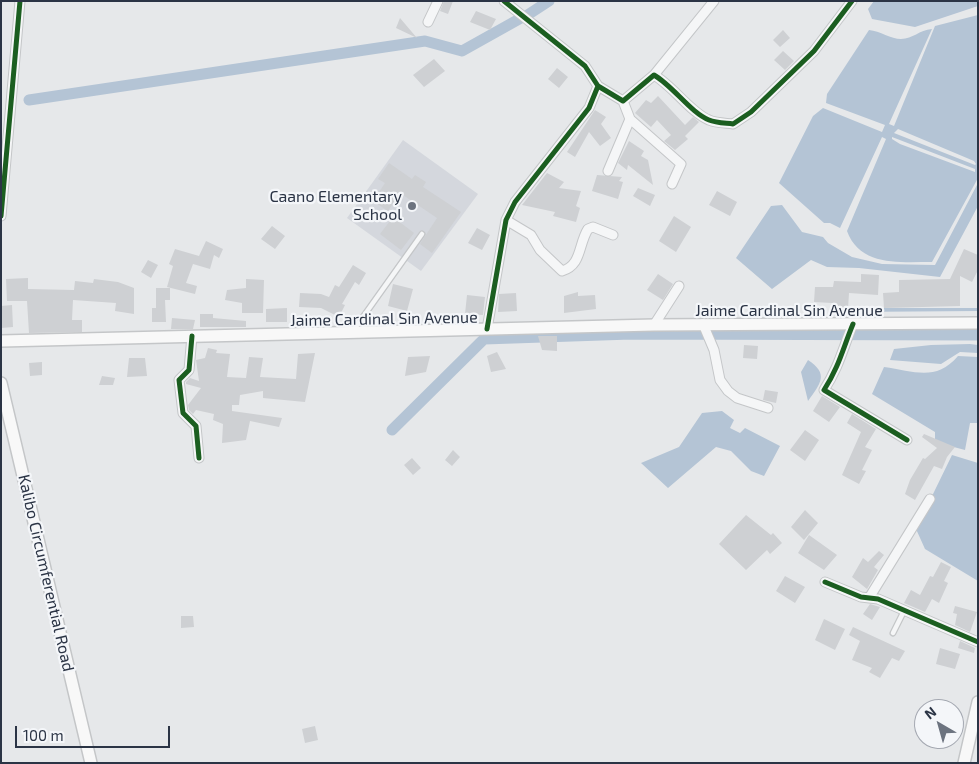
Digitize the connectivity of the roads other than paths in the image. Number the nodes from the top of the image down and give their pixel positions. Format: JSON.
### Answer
{"nodes":[{"id":1,"x":20,"y":1,"type":"edge"},
{"id":2,"x":438,"y":1,"type":"edge"},
{"id":3,"x":504,"y":1,"type":"edge"},
{"id":4,"x":714,"y":1,"type":"edge"},
{"id":5,"x":852,"y":1,"type":"edge"},
{"id":6,"x":428,"y":22,"type":"dead end"},
{"id":7,"x":654,"y":75,"type":"junction"},
{"id":8,"x":598,"y":86,"type":"junction"},
{"id":9,"x":623,"y":101,"type":"junction"},
{"id":10,"x":630,"y":119,"type":"junction"},
{"id":11,"x":608,"y":171,"type":"dead end"},
{"id":12,"x":672,"y":184,"type":"dead end"},
{"id":13,"x":1,"y":216,"type":"edge"},
{"id":14,"x":506,"y":220,"type":"junction"},
{"id":15,"x":422,"y":234,"type":"dead end"},
{"id":16,"x":613,"y":235,"type":"dead end"},
{"id":17,"x":679,"y":286,"type":"dead end"},
{"id":18,"x":978,"y":323,"type":"edge"},
{"id":19,"x":703,"y":324,"type":"junction"},
{"id":20,"x":853,"y":324,"type":"junction"},
{"id":21,"x":654,"y":325,"type":"junction"},
{"id":22,"x":487,"y":329,"type":"junction"},
{"id":23,"x":352,"y":332,"type":"junction"},
{"id":24,"x":192,"y":336,"type":"junction"},
{"id":25,"x":1,"y":341,"type":"edge"},
{"id":26,"x":1,"y":383,"type":"edge"},
{"id":27,"x":768,"y":408,"type":"dead end"},
{"id":28,"x":907,"y":440,"type":"dead end"},
{"id":29,"x":199,"y":458,"type":"dead end"},
{"id":30,"x":930,"y":499,"type":"dead end"},
{"id":31,"x":825,"y":582,"type":"dead end"},
{"id":32,"x":869,"y":598,"type":"junction"},
{"id":33,"x":904,"y":611,"type":"junction"},
{"id":34,"x":893,"y":633,"type":"dead end"},
{"id":35,"x":978,"y":642,"type":"edge"},
{"id":36,"x":978,"y":702,"type":"edge"},
{"id":37,"x":91,"y":763,"type":"edge"},
{"id":38,"x":964,"y":763,"type":"edge"}],
"edges":[{"from":1,"to":13,"type":"street"},
{"from":2,"to":6,"type":"street"},
{"from":3,"to":8,"type":"street"},
{"from":4,"to":7,"type":"street"},
{"from":5,"to":7,"type":"street"},
{"from":7,"to":9,"type":"street"},
{"from":8,"to":9,"type":"street"},
{"from":8,"to":14,"type":"street"},
{"from":9,"to":10,"type":"street"},
{"from":10,"to":11,"type":"street"},
{"from":10,"to":12,"type":"street"},
{"from":14,"to":16,"type":"street"},
{"from":14,"to":22,"type":"street"},
{"from":15,"to":23,"type":"lane"},
{"from":17,"to":21,"type":"street"},
{"from":18,"to":20,"type":"main road","name":"Jaime Cardinal Sin Avenue"},
{"from":19,"to":20,"type":"main road","name":"Jaime Cardinal Sin Avenue"},
{"from":19,"to":21,"type":"main road","name":"Jaime Cardinal Sin Avenue"},
{"from":19,"to":27,"type":"street"},
{"from":20,"to":28,"type":"street"},
{"from":21,"to":22,"type":"main road","name":"Jaime Cardinal Sin Avenue"},
{"from":22,"to":23,"type":"main road","name":"Jaime Cardinal Sin Avenue"},
{"from":23,"to":24,"type":"main road","name":"Jaime Cardinal Sin Avenue"},
{"from":24,"to":25,"type":"main road","name":"Jaime Cardinal Sin Avenue"},
{"from":24,"to":29,"type":"street"},
{"from":26,"to":37,"type":"main road","name":"Kalibo Circumferential Road"},
{"from":30,"to":32,"type":"street"},
{"from":31,"to":32,"type":"street"},
{"from":32,"to":33,"type":"street"},
{"from":33,"to":34,"type":"lane"},
{"from":33,"to":35,"type":"street"},
{"from":36,"to":38,"type":"main road"}]}
